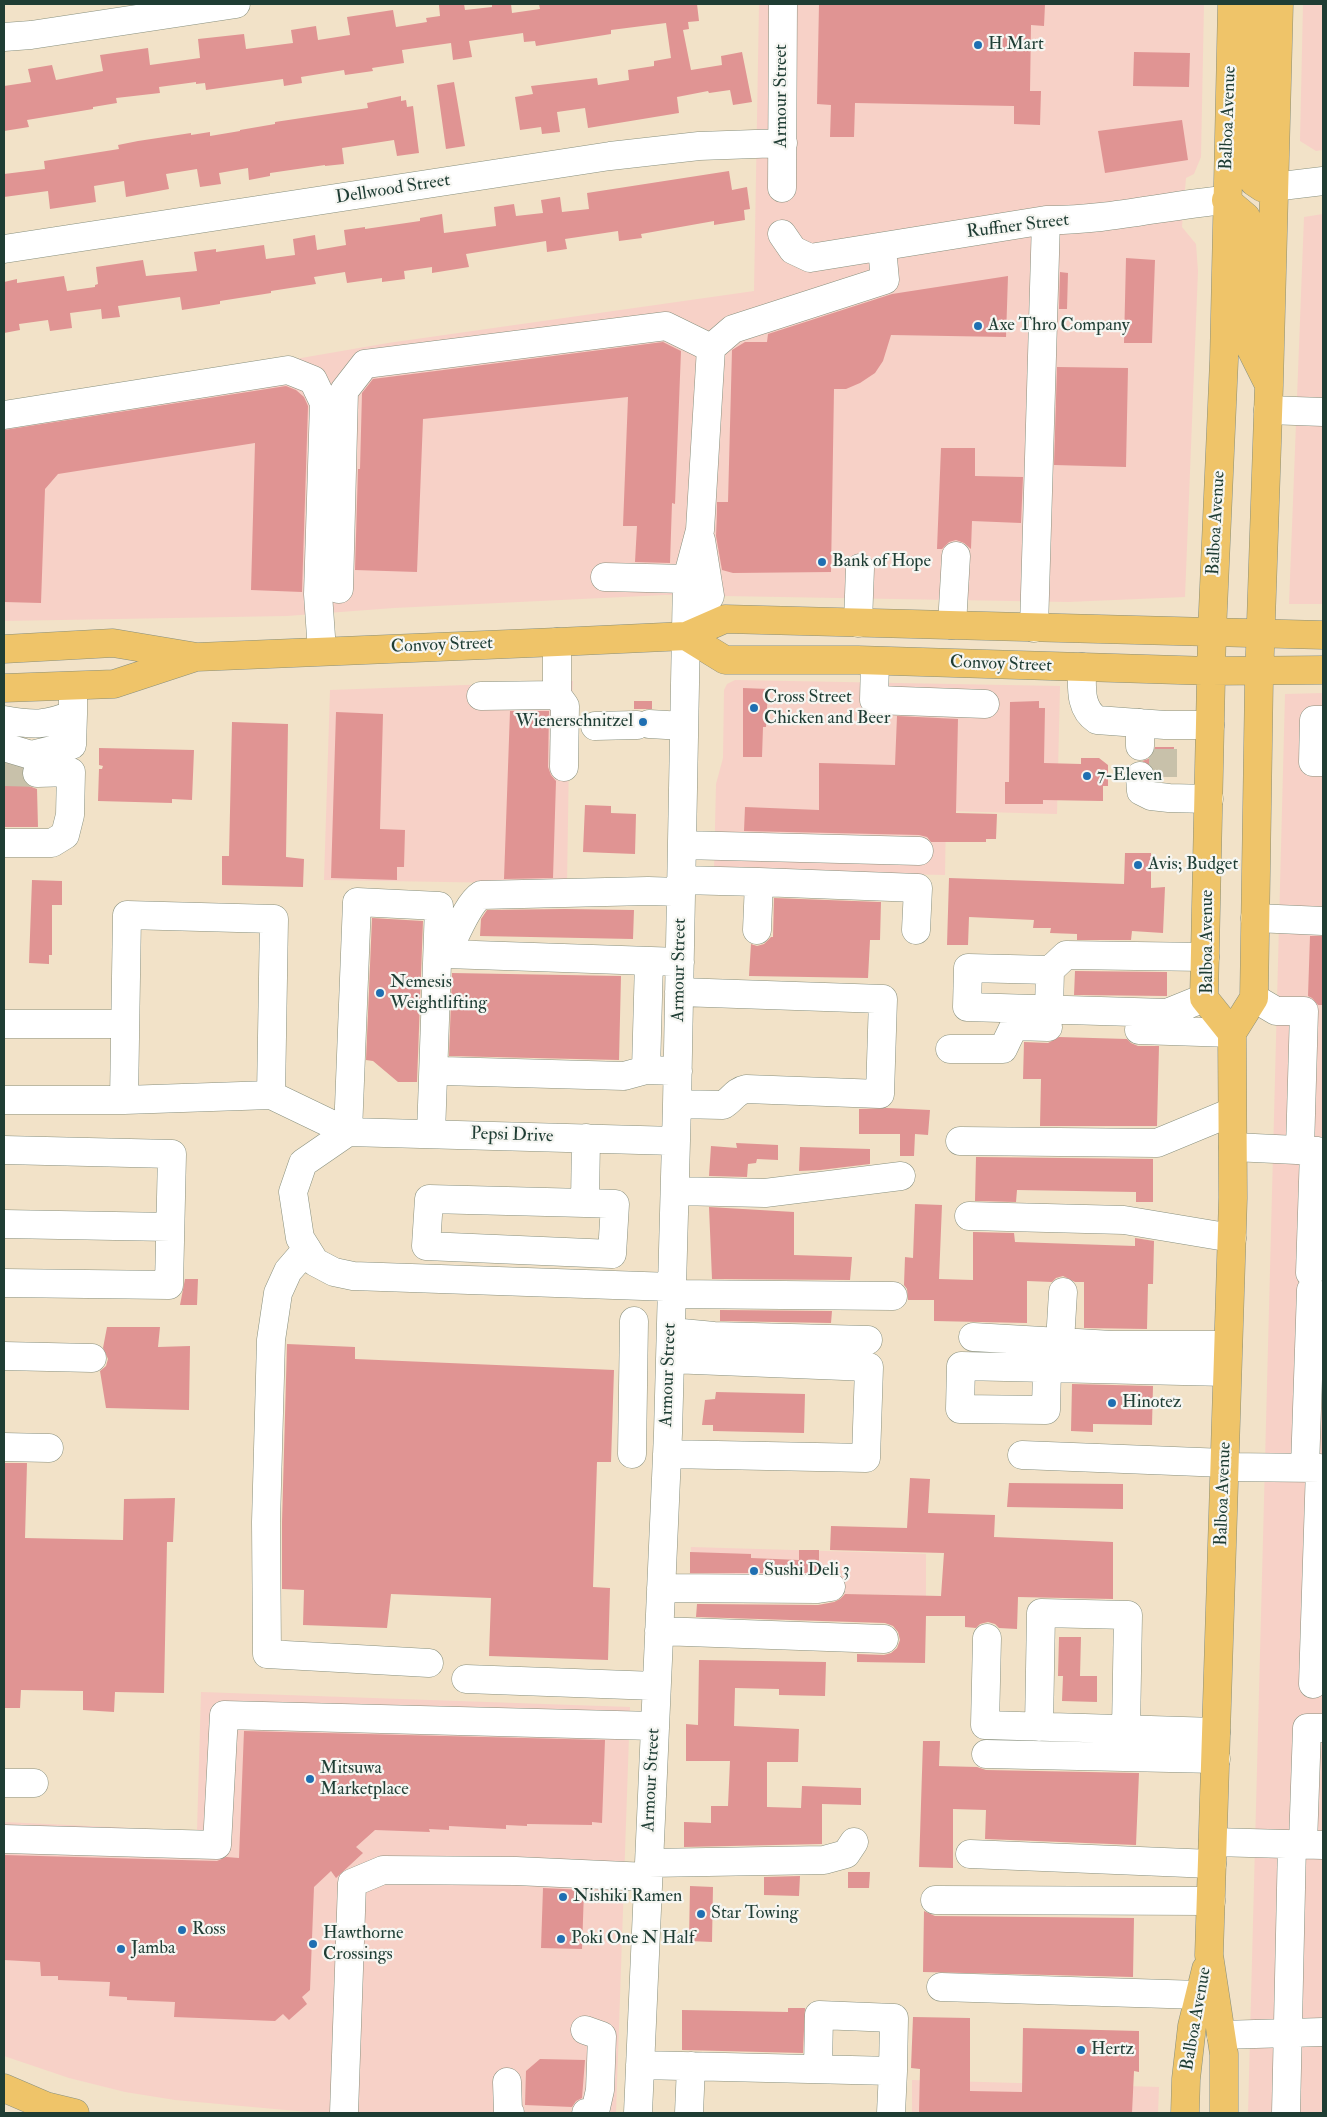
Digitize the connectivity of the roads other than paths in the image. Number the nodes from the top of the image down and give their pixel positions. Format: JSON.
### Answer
{"nodes":[{"id":1,"x":236,"y":4,"type":"edge"},
{"id":2,"x":783,"y":4,"type":"edge"},
{"id":3,"x":1232,"y":4,"type":"edge"},
{"id":4,"x":1251,"y":4,"type":"edge"},
{"id":5,"x":1279,"y":4,"type":"edge"},
{"id":6,"x":4,"y":37,"type":"edge"},
{"id":7,"x":783,"y":143,"type":"junction"},
{"id":8,"x":1323,"y":181,"type":"edge"},
{"id":9,"x":1273,"y":187,"type":"junction"},
{"id":10,"x":782,"y":188,"type":"dead end"},
{"id":11,"x":1226,"y":200,"type":"junction"},
{"id":12,"x":1046,"y":220,"type":"junction"},
{"id":13,"x":782,"y":234,"type":"dead end"},
{"id":14,"x":4,"y":248,"type":"edge"},
{"id":15,"x":882,"y":248,"type":"junction"},
{"id":16,"x":711,"y":348,"type":"junction"},
{"id":17,"x":354,"y":378,"type":"junction"},
{"id":18,"x":313,"y":380,"type":"junction"},
{"id":19,"x":1269,"y":398,"type":"junction"},
{"id":20,"x":1323,"y":412,"type":"edge"},
{"id":21,"x":4,"y":415,"type":"edge"},
{"id":22,"x":700,"y":530,"type":"junction"},
{"id":23,"x":956,"y":556,"type":"dead end"},
{"id":24,"x":860,"y":568,"type":"dead end"},
{"id":25,"x":605,"y":577,"type":"dead end"},
{"id":26,"x":687,"y":579,"type":"junction"},
{"id":27,"x":339,"y":589,"type":"dead end"},
{"id":28,"x":858,"y":623,"type":"junction"},
{"id":29,"x":952,"y":625,"type":"junction"},
{"id":30,"x":1034,"y":628,"type":"junction"},
{"id":31,"x":1212,"y":632,"type":"junction"},
{"id":32,"x":1260,"y":635,"type":"junction"},
{"id":33,"x":1323,"y":635,"type":"edge"},
{"id":34,"x":686,"y":636,"type":"junction"},
{"id":35,"x":558,"y":642,"type":"junction"},
{"id":36,"x":4,"y":649,"type":"edge"},
{"id":37,"x":322,"y":651,"type":"junction"},
{"id":38,"x":197,"y":657,"type":"junction"},
{"id":39,"x":875,"y":661,"type":"junction"},
{"id":40,"x":1082,"y":667,"type":"junction"},
{"id":41,"x":1323,"y":670,"type":"edge"},
{"id":42,"x":1211,"y":671,"type":"junction"},
{"id":43,"x":1259,"y":672,"type":"junction"},
{"id":44,"x":73,"y":686,"type":"junction"},
{"id":45,"x":4,"y":688,"type":"edge"},
{"id":46,"x":482,"y":696,"type":"dead end"},
{"id":47,"x":557,"y":696,"type":"junction"},
{"id":48,"x":985,"y":704,"type":"dead end"},
{"id":49,"x":73,"y":714,"type":"junction"},
{"id":50,"x":4,"y":720,"type":"edge"},
{"id":51,"x":1323,"y":720,"type":"edge"},
{"id":52,"x":1210,"y":725,"type":"junction"},
{"id":53,"x":595,"y":726,"type":"dead end"},
{"id":54,"x":684,"y":726,"type":"junction"},
{"id":55,"x":4,"y":747,"type":"edge"},
{"id":56,"x":1323,"y":762,"type":"edge"},
{"id":57,"x":564,"y":767,"type":"dead end"},
{"id":58,"x":37,"y":773,"type":"tunnel mouth"},
{"id":59,"x":1155,"y":783,"type":"dead end"},
{"id":60,"x":1209,"y":799,"type":"junction"},
{"id":61,"x":4,"y":826,"type":"edge"},
{"id":62,"x":67,"y":826,"type":"junction"},
{"id":63,"x":4,"y":843,"type":"edge"},
{"id":64,"x":682,"y":845,"type":"junction"},
{"id":65,"x":919,"y":851,"type":"dead end"},
{"id":66,"x":759,"y":882,"type":"junction"},
{"id":67,"x":681,"y":886,"type":"junction"},
{"id":68,"x":1256,"y":918,"type":"junction"},
{"id":69,"x":1323,"y":920,"type":"edge"},
{"id":70,"x":757,"y":930,"type":"dead end"},
{"id":71,"x":916,"y":930,"type":"dead end"},
{"id":72,"x":446,"y":954,"type":"junction"},
{"id":73,"x":1205,"y":957,"type":"junction"},
{"id":74,"x":649,"y":961,"type":"junction"},
{"id":75,"x":680,"y":962,"type":"junction"},
{"id":76,"x":1050,"y":970,"type":"junction"},
{"id":77,"x":679,"y":992,"type":"junction"},
{"id":78,"x":1204,"y":998,"type":"junction"},
{"id":79,"x":1254,"y":998,"type":"junction"},
{"id":80,"x":1050,"y":1010,"type":"junction"},
{"id":81,"x":4,"y":1024,"type":"edge"},
{"id":82,"x":125,"y":1024,"type":"junction"},
{"id":83,"x":1232,"y":1033,"type":"junction"},
{"id":84,"x":950,"y":1049,"type":"dead end"},
{"id":85,"x":646,"y":1070,"type":"junction"},
{"id":86,"x":443,"y":1071,"type":"junction"},
{"id":87,"x":678,"y":1071,"type":"junction"},
{"id":88,"x":271,"y":1095,"type":"junction"},
{"id":89,"x":4,"y":1100,"type":"edge"},
{"id":90,"x":124,"y":1100,"type":"junction"},
{"id":91,"x":677,"y":1104,"type":"junction"},
{"id":92,"x":1232,"y":1112,"type":"junction"},
{"id":93,"x":348,"y":1132,"type":"junction"},
{"id":94,"x":436,"y":1134,"type":"junction"},
{"id":95,"x":586,"y":1138,"type":"junction"},
{"id":96,"x":676,"y":1141,"type":"junction"},
{"id":97,"x":960,"y":1141,"type":"dead end"},
{"id":98,"x":1232,"y":1147,"type":"junction"},
{"id":99,"x":4,"y":1150,"type":"edge"},
{"id":100,"x":1312,"y":1151,"type":"edge"},
{"id":101,"x":901,"y":1176,"type":"dead end"},
{"id":102,"x":675,"y":1191,"type":"junction"},
{"id":103,"x":586,"y":1203,"type":"junction"},
{"id":104,"x":969,"y":1216,"type":"dead end"},
{"id":105,"x":4,"y":1224,"type":"edge"},
{"id":106,"x":170,"y":1227,"type":"junction"},
{"id":107,"x":1232,"y":1238,"type":"junction"},
{"id":108,"x":307,"y":1249,"type":"junction"},
{"id":109,"x":4,"y":1283,"type":"edge"},
{"id":110,"x":636,"y":1285,"type":"junction"},
{"id":111,"x":672,"y":1290,"type":"junction"},
{"id":112,"x":1063,"y":1292,"type":"dead end"},
{"id":113,"x":893,"y":1296,"type":"dead end"},
{"id":114,"x":634,"y":1321,"type":"junction"},
{"id":115,"x":671,"y":1328,"type":"junction"},
{"id":116,"x":973,"y":1337,"type":"dead end"},
{"id":117,"x":868,"y":1340,"type":"dead end"},
{"id":118,"x":1060,"y":1342,"type":"junction"},
{"id":119,"x":1228,"y":1345,"type":"junction"},
{"id":120,"x":4,"y":1356,"type":"edge"},
{"id":121,"x":92,"y":1358,"type":"dead end"},
{"id":122,"x":670,"y":1359,"type":"junction"},
{"id":123,"x":1047,"y":1368,"type":"dead end"},
{"id":124,"x":1227,"y":1372,"type":"junction"},
{"id":125,"x":4,"y":1447,"type":"edge"},
{"id":126,"x":49,"y":1448,"type":"dead end"},
{"id":127,"x":632,"y":1454,"type":"dead end"},
{"id":128,"x":667,"y":1454,"type":"junction"},
{"id":129,"x":1022,"y":1455,"type":"dead end"},
{"id":130,"x":1225,"y":1465,"type":"junction"},
{"id":131,"x":1316,"y":1468,"type":"edge"},
{"id":132,"x":831,"y":1587,"type":"dead end"},
{"id":133,"x":661,"y":1588,"type":"junction"},
{"id":134,"x":1320,"y":1604,"type":"edge"},
{"id":135,"x":659,"y":1631,"type":"junction"},
{"id":136,"x":987,"y":1638,"type":"dead end"},
{"id":137,"x":884,"y":1639,"type":"dead end"},
{"id":138,"x":429,"y":1663,"type":"dead end"},
{"id":139,"x":466,"y":1679,"type":"dead end"},
{"id":140,"x":1313,"y":1684,"type":"dead end"},
{"id":141,"x":656,"y":1686,"type":"junction"},
{"id":142,"x":655,"y":1726,"type":"junction"},
{"id":143,"x":1039,"y":1727,"type":"junction"},
{"id":144,"x":1323,"y":1728,"type":"edge"},
{"id":145,"x":1126,"y":1730,"type":"junction"},
{"id":146,"x":1216,"y":1732,"type":"junction"},
{"id":147,"x":986,"y":1754,"type":"dead end"},
{"id":148,"x":1216,"y":1760,"type":"junction"},
{"id":149,"x":4,"y":1783,"type":"edge"},
{"id":150,"x":34,"y":1783,"type":"dead end"},
{"id":151,"x":4,"y":1839,"type":"edge"},
{"id":152,"x":854,"y":1842,"type":"dead end"},
{"id":153,"x":1306,"y":1844,"type":"edge"},
{"id":154,"x":1213,"y":1853,"type":"junction"},
{"id":155,"x":970,"y":1854,"type":"dead end"},
{"id":156,"x":648,"y":1870,"type":"junction"},
{"id":157,"x":935,"y":1900,"type":"dead end"},
{"id":158,"x":1211,"y":1901,"type":"junction"},
{"id":159,"x":1209,"y":1955,"type":"junction"},
{"id":160,"x":941,"y":1987,"type":"dead end"},
{"id":161,"x":1200,"y":1995,"type":"junction"},
{"id":162,"x":585,"y":2030,"type":"dead end"},
{"id":163,"x":1288,"y":2032,"type":"junction"},
{"id":164,"x":1323,"y":2032,"type":"edge"},
{"id":165,"x":1221,"y":2035,"type":"junction"},
{"id":166,"x":640,"y":2065,"type":"junction"},
{"id":167,"x":691,"y":2066,"type":"junction"},
{"id":168,"x":818,"y":2069,"type":"junction"},
{"id":169,"x":892,"y":2071,"type":"junction"},
{"id":170,"x":508,"y":2082,"type":"dead end"},
{"id":171,"x":4,"y":2088,"type":"edge"},
{"id":172,"x":75,"y":2113,"type":"edge"},
{"id":173,"x":344,"y":2113,"type":"edge"},
{"id":174,"x":510,"y":2113,"type":"edge"},
{"id":175,"x":586,"y":2113,"type":"edge"},
{"id":176,"x":638,"y":2113,"type":"edge"},
{"id":177,"x":689,"y":2113,"type":"edge"},
{"id":178,"x":891,"y":2113,"type":"edge"},
{"id":179,"x":1185,"y":2113,"type":"edge"},
{"id":180,"x":1224,"y":2113,"type":"edge"},
{"id":181,"x":1286,"y":2113,"type":"edge"}],
"edges":[{"from":1,"to":6,"type":"street"},
{"from":2,"to":7,"type":"street","name":"Armour Street"},
{"from":3,"to":11,"type":"main road","name":"Balboa Avenue"},
{"from":4,"to":9,"type":"main road"},
{"from":5,"to":9,"type":"main road"},
{"from":7,"to":10,"type":"street","name":"Armour Street"},
{"from":7,"to":14,"type":"street","name":"Dellwood Street"},
{"from":8,"to":9,"type":"street"},
{"from":9,"to":19,"type":"main road"},
{"from":11,"to":12,"type":"street","name":"Ruffner Street"},
{"from":11,"to":19,"type":"main road"},
{"from":11,"to":31,"type":"main road","name":"Balboa Avenue"},
{"from":12,"to":15,"type":"street","name":"Ruffner Street"},
{"from":12,"to":30,"type":"street"},
{"from":13,"to":15,"type":"street","name":"Ruffner Street"},
{"from":15,"to":16,"type":"street"},
{"from":16,"to":17,"type":"street"},
{"from":16,"to":22,"type":"street"},
{"from":17,"to":18,"type":"street"},
{"from":17,"to":27,"type":"street"},
{"from":18,"to":21,"type":"street"},
{"from":18,"to":37,"type":"street"},
{"from":19,"to":20,"type":"street"},
{"from":19,"to":32,"type":"main road"},
{"from":22,"to":26,"type":"street","name":"Armour Street"},
{"from":22,"to":34,"type":"street"},
{"from":23,"to":29,"type":"street"},
{"from":24,"to":28,"type":"street"},
{"from":25,"to":26,"type":"street"},
{"from":26,"to":34,"type":"street","name":"Armour Street"},
{"from":28,"to":29,"type":"main road","name":"Convoy Street"},
{"from":28,"to":34,"type":"main road","name":"Convoy Street"},
{"from":29,"to":30,"type":"main road","name":"Convoy Street"},
{"from":30,"to":31,"type":"main road","name":"Convoy Street"},
{"from":31,"to":32,"type":"main road","name":"Convoy Street"},
{"from":31,"to":42,"type":"main road","name":"Balboa Avenue"},
{"from":32,"to":33,"type":"main road","name":"Convoy Street"},
{"from":32,"to":43,"type":"main road"},
{"from":34,"to":35,"type":"main road","name":"Convoy Street"},
{"from":34,"to":39,"type":"main road","name":"Convoy Street"},
{"from":34,"to":54,"type":"street","name":"Armour Street"},
{"from":35,"to":37,"type":"main road","name":"Convoy Street"},
{"from":35,"to":47,"type":"street"},
{"from":36,"to":38,"type":"main road","name":"Convoy Street"},
{"from":37,"to":38,"type":"main road","name":"Convoy Street"},
{"from":38,"to":44,"type":"main road","name":"Convoy Street"},
{"from":39,"to":40,"type":"main road","name":"Convoy Street"},
{"from":39,"to":48,"type":"street"},
{"from":40,"to":42,"type":"main road","name":"Convoy Street"},
{"from":40,"to":52,"type":"street"},
{"from":41,"to":43,"type":"main road","name":"Convoy Street"},
{"from":42,"to":43,"type":"main road","name":"Convoy Street"},
{"from":42,"to":52,"type":"main road","name":"Balboa Avenue"},
{"from":43,"to":68,"type":"main road"},
{"from":44,"to":45,"type":"main road","name":"Convoy Street"},
{"from":44,"to":49,"type":"street"},
{"from":46,"to":47,"type":"street"},
{"from":47,"to":57,"type":"street"},
{"from":49,"to":50,"type":"street"},
{"from":49,"to":55,"type":"street"},
{"from":51,"to":56,"type":"street"},
{"from":52,"to":60,"type":"main road","name":"Balboa Avenue"},
{"from":53,"to":54,"type":"street"},
{"from":54,"to":64,"type":"street","name":"Armour Street"},
{"from":58,"to":62,"type":"street"},
{"from":59,"to":60,"type":"street"},
{"from":60,"to":73,"type":"main road","name":"Balboa Avenue"},
{"from":61,"to":62,"type":"street"},
{"from":62,"to":63,"type":"street"},
{"from":64,"to":65,"type":"street"},
{"from":64,"to":67,"type":"street","name":"Armour Street"},
{"from":66,"to":67,"type":"street"},
{"from":66,"to":70,"type":"street"},
{"from":66,"to":71,"type":"street"},
{"from":67,"to":72,"type":"street"},
{"from":67,"to":75,"type":"street","name":"Armour Street"},
{"from":68,"to":69,"type":"street"},
{"from":68,"to":79,"type":"main road"},
{"from":72,"to":74,"type":"street"},
{"from":72,"to":86,"type":"street"},
{"from":73,"to":76,"type":"street"},
{"from":73,"to":78,"type":"main road","name":"Balboa Avenue"},
{"from":74,"to":75,"type":"street"},
{"from":74,"to":85,"type":"street"},
{"from":75,"to":77,"type":"street","name":"Armour Street"},
{"from":76,"to":80,"type":"street"},
{"from":76,"to":80,"type":"street"},
{"from":77,"to":87,"type":"street","name":"Armour Street"},
{"from":77,"to":91,"type":"street"},
{"from":78,"to":80,"type":"street"},
{"from":78,"to":83,"type":"main road","name":"Balboa Avenue"},
{"from":79,"to":83,"type":"main road"},
{"from":79,"to":100,"type":"street"},
{"from":81,"to":82,"type":"street"},
{"from":82,"to":88,"type":"street"},
{"from":82,"to":90,"type":"street"},
{"from":83,"to":84,"type":"street"},
{"from":83,"to":92,"type":"main road","name":"Balboa Avenue"},
{"from":85,"to":86,"type":"street"},
{"from":85,"to":87,"type":"street"},
{"from":86,"to":94,"type":"street"},
{"from":87,"to":91,"type":"street","name":"Armour Street"},
{"from":88,"to":90,"type":"street"},
{"from":88,"to":93,"type":"street"},
{"from":89,"to":90,"type":"street"},
{"from":91,"to":96,"type":"street","name":"Armour Street"},
{"from":92,"to":97,"type":"street"},
{"from":92,"to":98,"type":"main road","name":"Balboa Avenue"},
{"from":93,"to":94,"type":"street","name":"Pepsi Drive"},
{"from":93,"to":94,"type":"street"},
{"from":93,"to":108,"type":"street"},
{"from":94,"to":95,"type":"street","name":"Pepsi Drive"},
{"from":95,"to":96,"type":"street","name":"Pepsi Drive"},
{"from":95,"to":103,"type":"street"},
{"from":96,"to":102,"type":"street","name":"Armour Street"},
{"from":98,"to":100,"type":"street"},
{"from":98,"to":107,"type":"main road","name":"Balboa Avenue"},
{"from":99,"to":106,"type":"street"},
{"from":100,"to":131,"type":"street"},
{"from":101,"to":102,"type":"street"},
{"from":102,"to":111,"type":"street","name":"Armour Street"},
{"from":103,"to":103,"type":"street"},
{"from":104,"to":107,"type":"street"},
{"from":105,"to":106,"type":"street"},
{"from":106,"to":109,"type":"street"},
{"from":107,"to":119,"type":"main road","name":"Balboa Avenue"},
{"from":108,"to":110,"type":"street"},
{"from":108,"to":138,"type":"street"},
{"from":110,"to":111,"type":"street"},
{"from":110,"to":114,"type":"street"},
{"from":111,"to":113,"type":"street"},
{"from":111,"to":115,"type":"street","name":"Armour Street"},
{"from":112,"to":118,"type":"street"},
{"from":114,"to":115,"type":"street"},
{"from":114,"to":127,"type":"street"},
{"from":115,"to":117,"type":"street"},
{"from":115,"to":122,"type":"street","name":"Armour Street"},
{"from":116,"to":118,"type":"street"},
{"from":118,"to":119,"type":"street"},
{"from":119,"to":124,"type":"main road","name":"Balboa Avenue"},
{"from":120,"to":121,"type":"street"},
{"from":122,"to":128,"type":"street","name":"Armour Street"},
{"from":122,"to":128,"type":"street"},
{"from":123,"to":124,"type":"street"},
{"from":124,"to":130,"type":"main road","name":"Balboa Avenue"},
{"from":125,"to":126,"type":"street"},
{"from":128,"to":133,"type":"street","name":"Armour Street"},
{"from":129,"to":130,"type":"street"},
{"from":130,"to":131,"type":"street"},
{"from":130,"to":146,"type":"main road","name":"Balboa Avenue"},
{"from":131,"to":134,"type":"street"},
{"from":132,"to":133,"type":"street"},
{"from":133,"to":135,"type":"street","name":"Armour Street"},
{"from":134,"to":140,"type":"street"},
{"from":135,"to":137,"type":"street"},
{"from":135,"to":141,"type":"street","name":"Armour Street"},
{"from":136,"to":143,"type":"street"},
{"from":139,"to":141,"type":"street"},
{"from":141,"to":142,"type":"street","name":"Armour Street"},
{"from":142,"to":151,"type":"street"},
{"from":142,"to":156,"type":"street","name":"Armour Street"},
{"from":143,"to":145,"type":"street"},
{"from":143,"to":145,"type":"street"},
{"from":144,"to":153,"type":"street"},
{"from":145,"to":146,"type":"street"},
{"from":146,"to":148,"type":"main road","name":"Balboa Avenue"},
{"from":147,"to":148,"type":"street"},
{"from":148,"to":154,"type":"main road","name":"Balboa Avenue"},
{"from":149,"to":150,"type":"street"},
{"from":152,"to":156,"type":"street"},
{"from":153,"to":154,"type":"street"},
{"from":153,"to":163,"type":"street"},
{"from":154,"to":155,"type":"street"},
{"from":154,"to":158,"type":"main road","name":"Balboa Avenue"},
{"from":156,"to":166,"type":"street","name":"Armour Street"},
{"from":156,"to":173,"type":"street"},
{"from":157,"to":158,"type":"street"},
{"from":158,"to":159,"type":"main road","name":"Balboa Avenue"},
{"from":159,"to":161,"type":"main road","name":"Balboa Avenue"},
{"from":159,"to":165,"type":"main road","name":"Balboa Avenue"},
{"from":160,"to":161,"type":"street"},
{"from":161,"to":179,"type":"main road","name":"Balboa Avenue"},
{"from":162,"to":175,"type":"street"},
{"from":163,"to":164,"type":"street"},
{"from":163,"to":165,"type":"street"},
{"from":163,"to":181,"type":"street"},
{"from":165,"to":180,"type":"main road","name":"Balboa Avenue"},
{"from":166,"to":167,"type":"street"},
{"from":166,"to":176,"type":"street","name":"Armour Street"},
{"from":167,"to":168,"type":"street"},
{"from":167,"to":177,"type":"street"},
{"from":168,"to":169,"type":"street"},
{"from":168,"to":169,"type":"street"},
{"from":169,"to":178,"type":"street"},
{"from":170,"to":174,"type":"street"},
{"from":171,"to":172,"type":"main road"}]}
